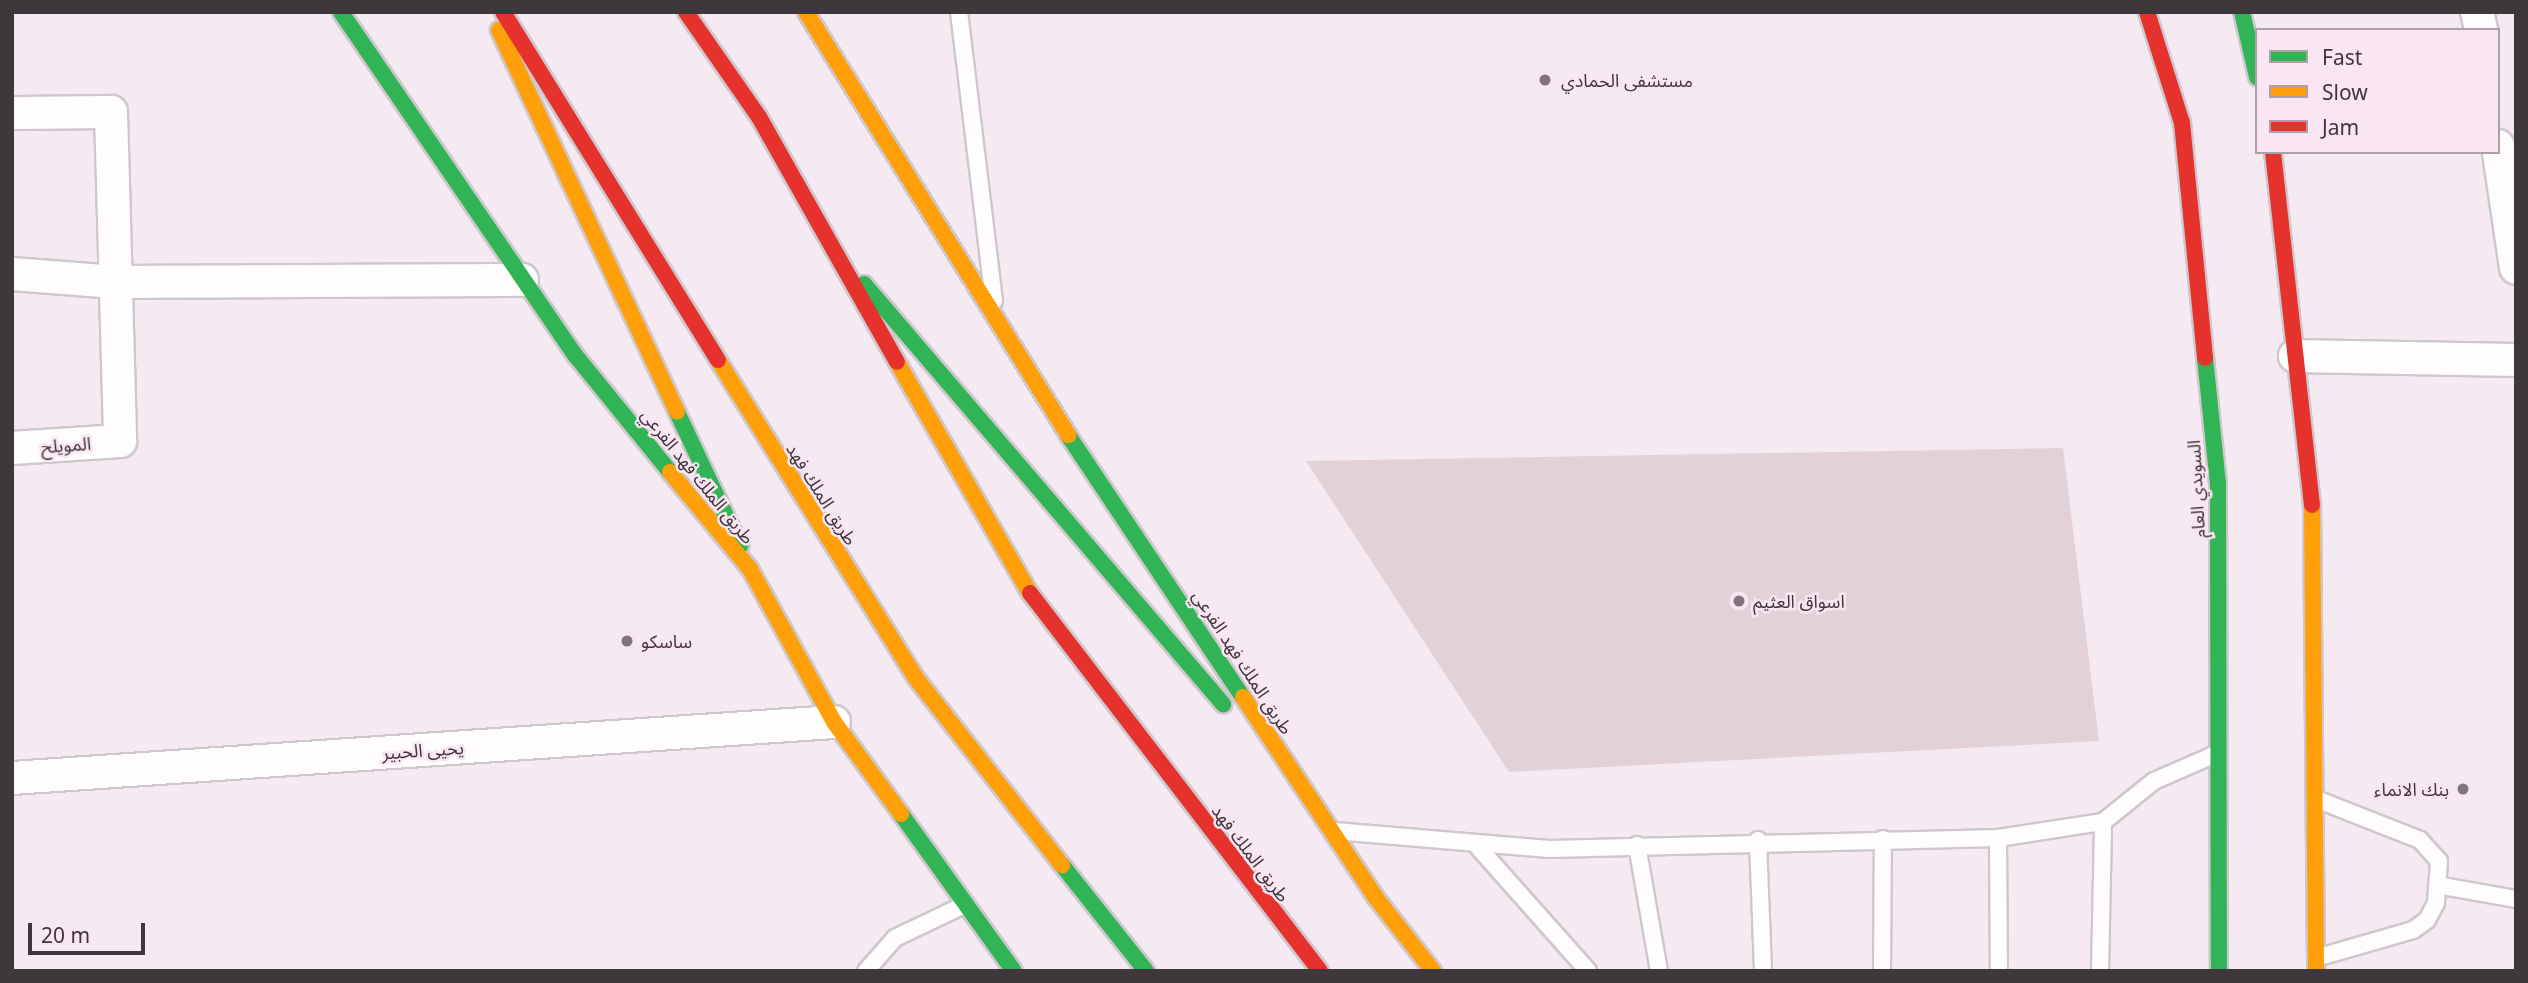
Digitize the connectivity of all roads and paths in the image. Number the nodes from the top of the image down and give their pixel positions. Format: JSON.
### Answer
{"nodes":[{"id":1,"x":341,"y":12,"type":"edge"},
{"id":2,"x":490,"y":12,"type":"edge"},
{"id":3,"x":503,"y":12,"type":"edge"},
{"id":4,"x":686,"y":12,"type":"edge"},
{"id":5,"x":806,"y":12,"type":"edge"},
{"id":6,"x":959,"y":12,"type":"edge"},
{"id":7,"x":2147,"y":12,"type":"edge"},
{"id":8,"x":2242,"y":12,"type":"edge"},
{"id":9,"x":2255,"y":68,"type":"edge"},
{"id":10,"x":12,"y":113,"type":"edge"},
{"id":11,"x":2273,"y":154,"type":"edge"},
{"id":12,"x":2499,"y":154,"type":"edge"},
{"id":13,"x":831,"y":246,"type":"junction"},
{"id":14,"x":2516,"y":268,"type":"edge"},
{"id":15,"x":12,"y":274,"type":"edge"},
{"id":16,"x":522,"y":280,"type":"junction"},
{"id":17,"x":116,"y":282,"type":"junction"},
{"id":18,"x":997,"y":328,"type":"junction"},
{"id":19,"x":2295,"y":356,"type":"junction"},
{"id":20,"x":2516,"y":360,"type":"edge"},
{"id":21,"x":12,"y":448,"type":"edge"},
{"id":22,"x":750,"y":569,"type":"junction"},
{"id":23,"x":834,"y":722,"type":"junction"},
{"id":24,"x":2220,"y":752,"type":"junction"},
{"id":25,"x":12,"y":778,"type":"edge"},
{"id":26,"x":2315,"y":799,"type":"junction"},
{"id":27,"x":2103,"y":822,"type":"junction"},
{"id":28,"x":1331,"y":830,"type":"junction"},
{"id":29,"x":1998,"y":838,"type":"junction"},
{"id":30,"x":1883,"y":839,"type":"junction"},
{"id":31,"x":1758,"y":840,"type":"junction"},
{"id":32,"x":1637,"y":845,"type":"junction"},
{"id":33,"x":1478,"y":847,"type":"junction"},
{"id":34,"x":2437,"y":886,"type":"junction"},
{"id":35,"x":2516,"y":899,"type":"edge"},
{"id":36,"x":964,"y":905,"type":"junction"},
{"id":37,"x":2316,"y":964,"type":"edge"},
{"id":38,"x":866,"y":971,"type":"edge"},
{"id":39,"x":1014,"y":971,"type":"edge"},
{"id":40,"x":1146,"y":971,"type":"edge"},
{"id":41,"x":1320,"y":971,"type":"edge"},
{"id":42,"x":1433,"y":971,"type":"edge"},
{"id":43,"x":1588,"y":971,"type":"edge"},
{"id":44,"x":1659,"y":971,"type":"edge"},
{"id":45,"x":1763,"y":971,"type":"edge"},
{"id":46,"x":1882,"y":971,"type":"edge"},
{"id":47,"x":1999,"y":971,"type":"edge"},
{"id":48,"x":2100,"y":971,"type":"edge"},
{"id":49,"x":2219,"y":971,"type":"edge"}],
"edges":[{"from":1,"to":16,"type":"main road","name":"طريق الملك فهد الفرعي"},
{"from":2,"to":22,"type":"main road"},
{"from":3,"to":40,"type":"main road","name":"طريق الملك فهد"},
{"from":4,"to":13,"type":"main road","name":"طريق الملك فهد"},
{"from":5,"to":18,"type":"main road","name":"طريق الملك فهد الفرعي"},
{"from":6,"to":18,"type":"lane"},
{"from":7,"to":24,"type":"main road","name":"السويدي العام"},
{"from":8,"to":9,"type":"main road"},
{"from":10,"to":17,"type":"street"},
{"from":11,"to":19,"type":"main road"},
{"from":12,"to":14,"type":"street"},
{"from":13,"to":28,"type":"main road"},
{"from":13,"to":41,"type":"main road","name":"طريق الملك فهد"},
{"from":15,"to":17,"type":"street"},
{"from":16,"to":17,"type":"street"},
{"from":16,"to":22,"type":"main road","name":"طريق الملك فهد الفرعي"},
{"from":17,"to":21,"type":"street","name":"المويلح"},
{"from":18,"to":28,"type":"main road","name":"طريق الملك فهد الفرعي"},
{"from":19,"to":20,"type":"street"},
{"from":19,"to":26,"type":"main road"},
{"from":22,"to":23,"type":"main road","name":"طريق الملك فهد الفرعي"},
{"from":23,"to":25,"type":"street","name":"يحيى الحبير"},
{"from":23,"to":36,"type":"main road","name":"طريق الملك فهد الفرعي"},
{"from":24,"to":27,"type":"lane"},
{"from":24,"to":49,"type":"main road","name":"السويدي العام"},
{"from":26,"to":34,"type":"lane"},
{"from":26,"to":37,"type":"main road"},
{"from":27,"to":29,"type":"lane"},
{"from":27,"to":48,"type":"lane"},
{"from":28,"to":33,"type":"lane"},
{"from":28,"to":42,"type":"main road","name":"طريق الملك فهد الفرعي"},
{"from":29,"to":30,"type":"lane"},
{"from":29,"to":47,"type":"lane"},
{"from":30,"to":31,"type":"lane"},
{"from":30,"to":46,"type":"lane"},
{"from":31,"to":32,"type":"lane"},
{"from":31,"to":45,"type":"lane"},
{"from":32,"to":33,"type":"lane"},
{"from":32,"to":44,"type":"lane"},
{"from":33,"to":43,"type":"lane"},
{"from":34,"to":35,"type":"lane"},
{"from":34,"to":37,"type":"lane"},
{"from":36,"to":38,"type":"lane"},
{"from":36,"to":39,"type":"main road","name":"طريق الملك فهد الفرعي"}]}
